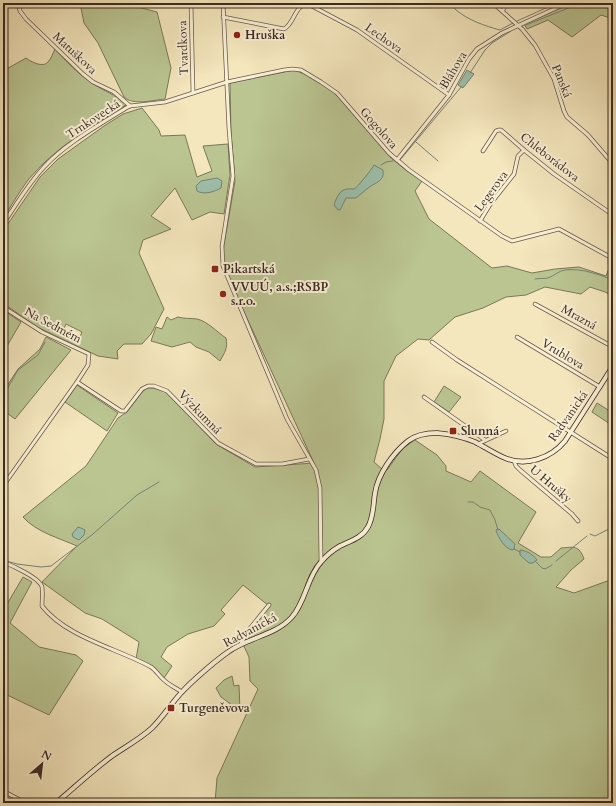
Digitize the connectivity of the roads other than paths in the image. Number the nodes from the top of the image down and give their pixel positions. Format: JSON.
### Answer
{"nodes":[{"id":1,"x":18,"y":3,"type":"edge"},
{"id":2,"x":191,"y":3,"type":"edge"},
{"id":3,"x":223,"y":3,"type":"edge"},
{"id":4,"x":493,"y":3,"type":"edge"},
{"id":5,"x":507,"y":3,"type":"edge"},
{"id":6,"x":567,"y":3,"type":"edge"},
{"id":7,"x":604,"y":3,"type":"edge"},
{"id":8,"x":613,"y":8,"type":"edge"},
{"id":9,"x":503,"y":10,"type":"junction"},
{"id":10,"x":223,"y":18,"type":"junction"},
{"id":11,"x":518,"y":25,"type":"junction"},
{"id":12,"x":227,"y":82,"type":"junction"},
{"id":13,"x":194,"y":93,"type":"junction"},
{"id":14,"x":449,"y":95,"type":"junction"},
{"id":15,"x":130,"y":106,"type":"junction"},
{"id":16,"x":524,"y":150,"type":"junction"},
{"id":17,"x":482,"y":151,"type":"dead end"},
{"id":18,"x":397,"y":160,"type":"junction"},
{"id":19,"x":613,"y":164,"type":"edge"},
{"id":20,"x":613,"y":215,"type":"edge"},
{"id":21,"x":480,"y":221,"type":"junction"},
{"id":22,"x":3,"y":224,"type":"edge"},
{"id":23,"x":613,"y":252,"type":"edge"},
{"id":24,"x":610,"y":257,"type":"junction"},
{"id":25,"x":613,"y":269,"type":"edge"},
{"id":26,"x":535,"y":304,"type":"dead end"},
{"id":27,"x":3,"y":307,"type":"edge"},
{"id":28,"x":517,"y":337,"type":"dead end"},
{"id":29,"x":432,"y":342,"type":"dead end"},
{"id":30,"x":613,"y":347,"type":"edge"},
{"id":31,"x":613,"y":366,"type":"edge"},
{"id":32,"x":77,"y":382,"type":"junction"},
{"id":33,"x":600,"y":387,"type":"junction"},
{"id":34,"x":424,"y":397,"type":"dead end"},
{"id":35,"x":506,"y":432,"type":"dead end"},
{"id":36,"x":571,"y":432,"type":"junction"},
{"id":37,"x":485,"y":440,"type":"junction"},
{"id":38,"x":478,"y":444,"type":"junction"},
{"id":39,"x":309,"y":459,"type":"junction"},
{"id":40,"x":613,"y":459,"type":"edge"},
{"id":41,"x":514,"y":461,"type":"junction"},
{"id":42,"x":3,"y":486,"type":"edge"},
{"id":43,"x":578,"y":521,"type":"dead end"},
{"id":44,"x":321,"y":561,"type":"junction"},
{"id":45,"x":3,"y":562,"type":"edge"},
{"id":46,"x":268,"y":605,"type":"dead end"},
{"id":47,"x":241,"y":644,"type":"junction"},
{"id":48,"x":182,"y":692,"type":"junction"},
{"id":49,"x":3,"y":791,"type":"edge"},
{"id":50,"x":26,"y":803,"type":"edge"},
{"id":51,"x":56,"y":803,"type":"edge"}],
"edges":[{"from":1,"to":15,"type":"street","name":"Matuškova"},
{"from":2,"to":13,"type":"street","name":"Tvardkova"},
{"from":3,"to":10,"type":"street"},
{"from":4,"to":9,"type":"street","name":"Panská"},
{"from":5,"to":9,"type":"street"},
{"from":6,"to":11,"type":"street","name":"Bláhova"},
{"from":7,"to":8,"type":"street"},
{"from":9,"to":11,"type":"street","name":"Panská"},
{"from":10,"to":12,"type":"street"},
{"from":10,"to":14,"type":"street","name":"Lechova"},
{"from":11,"to":14,"type":"street","name":"Bláhova"},
{"from":11,"to":19,"type":"street","name":"Panská"},
{"from":12,"to":13,"type":"street","name":"Trnkovecká"},
{"from":12,"to":18,"type":"street","name":"Gogolova"},
{"from":12,"to":39,"type":"street"},
{"from":13,"to":15,"type":"street","name":"Trnkovecká"},
{"from":14,"to":18,"type":"street","name":"Bláhova"},
{"from":15,"to":22,"type":"street","name":"Trnkovecká"},
{"from":16,"to":17,"type":"street","name":"Chleborádova"},
{"from":16,"to":20,"type":"street","name":"Chleborádova"},
{"from":16,"to":21,"type":"street","name":"Legerova"},
{"from":18,"to":21,"type":"street","name":"Gogolova"},
{"from":21,"to":24,"type":"street","name":"Gogolova"},
{"from":23,"to":24,"type":"street"},
{"from":24,"to":25,"type":"street"},
{"from":26,"to":30,"type":"street","name":"Mrazná"},
{"from":27,"to":32,"type":"street","name":"Na Sedmém"},
{"from":28,"to":33,"type":"street","name":"Vrublova"},
{"from":29,"to":36,"type":"street"},
{"from":31,"to":33,"type":"street","name":"Radvanická"},
{"from":32,"to":39,"type":"street","name":"Výzkumná"},
{"from":32,"to":42,"type":"street"},
{"from":33,"to":36,"type":"street","name":"Radvanická"},
{"from":34,"to":37,"type":"street"},
{"from":35,"to":37,"type":"street"},
{"from":36,"to":40,"type":"street"},
{"from":36,"to":41,"type":"street","name":"Radvanická"},
{"from":37,"to":38,"type":"street"},
{"from":38,"to":41,"type":"street","name":"Radvanická"},
{"from":38,"to":44,"type":"street","name":"Radvanická"},
{"from":39,"to":44,"type":"street"},
{"from":41,"to":43,"type":"street","name":"U Hrušky"},
{"from":44,"to":47,"type":"street","name":"Radvanická"},
{"from":45,"to":48,"type":"street"},
{"from":46,"to":47,"type":"street"},
{"from":47,"to":48,"type":"street","name":"Radvanická"},
{"from":48,"to":51,"type":"street","name":"Radvanická"},
{"from":49,"to":50,"type":"street"}]}
